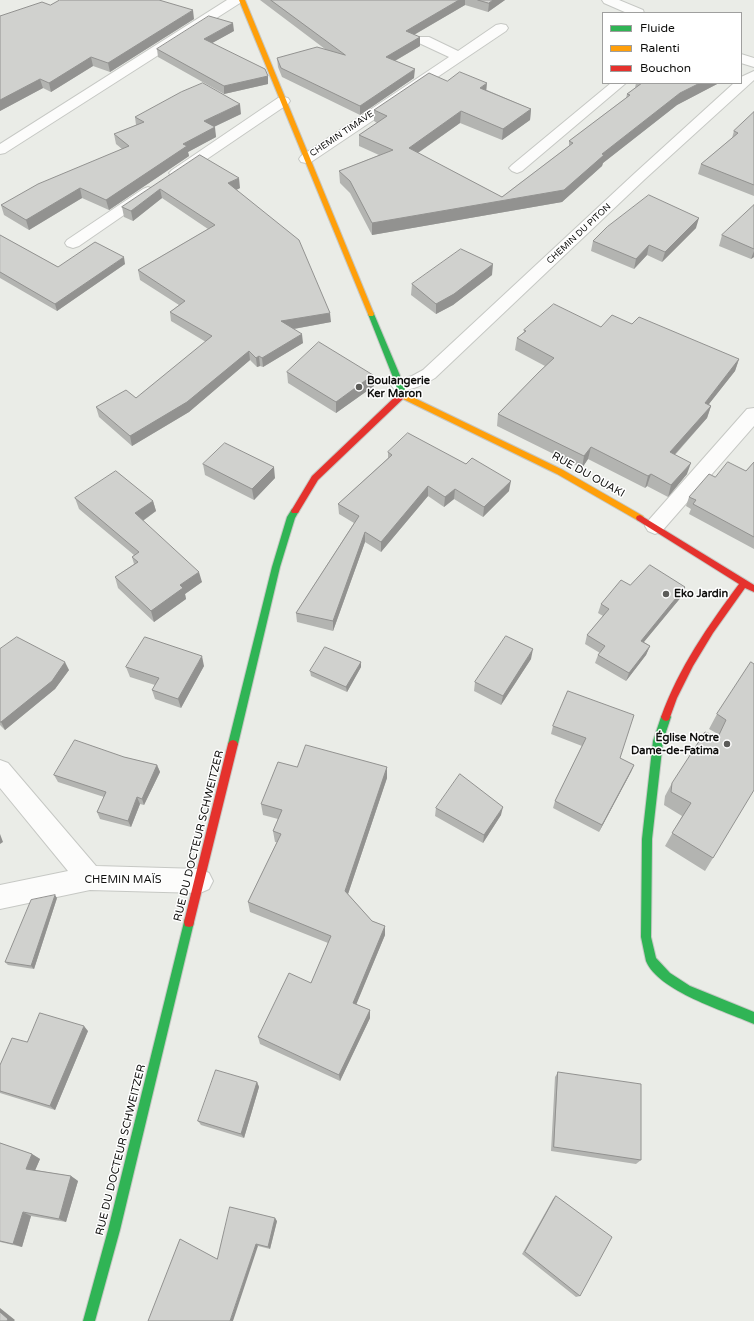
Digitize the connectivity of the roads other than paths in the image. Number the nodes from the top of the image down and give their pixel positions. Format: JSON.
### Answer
{"nodes":[{"id":1,"x":236,"y":0,"type":"edge"},
{"id":2,"x":242,"y":0,"type":"edge"},
{"id":3,"x":608,"y":0,"type":"edge"},
{"id":4,"x":636,"y":12,"type":"edge"},
{"id":5,"x":500,"y":28,"type":"dead end"},
{"id":6,"x":424,"y":40,"type":"dead end"},
{"id":7,"x":458,"y":56,"type":"junction"},
{"id":8,"x":742,"y":58,"type":"edge"},
{"id":9,"x":754,"y":63,"type":"edge"},
{"id":10,"x":754,"y":75,"type":"edge"},
{"id":11,"x":742,"y":83,"type":"edge"},
{"id":12,"x":618,"y":84,"type":"edge"},
{"id":13,"x":741,"y":84,"type":"edge"},
{"id":14,"x":283,"y":101,"type":"junction"},
{"id":15,"x":0,"y":150,"type":"edge"},
{"id":16,"x":306,"y":159,"type":"junction"},
{"id":17,"x":517,"y":168,"type":"dead end"},
{"id":18,"x":73,"y":243,"type":"dead end"},
{"id":19,"x":401,"y":390,"type":"junction"},
{"id":20,"x":754,"y":414,"type":"edge"},
{"id":21,"x":655,"y":526,"type":"junction"},
{"id":22,"x":744,"y":583,"type":"junction"},
{"id":23,"x":754,"y":589,"type":"edge"},
{"id":24,"x":0,"y":770,"type":"edge"},
{"id":25,"x":90,"y":878,"type":"junction"},
{"id":26,"x":200,"y":881,"type":"junction"},
{"id":27,"x":0,"y":897,"type":"edge"},
{"id":28,"x":754,"y":1018,"type":"edge"},
{"id":29,"x":89,"y":1321,"type":"edge"}],
"edges":[{"from":1,"to":15,"type":"street"},
{"from":2,"to":14,"type":"main road"},
{"from":3,"to":4,"type":"street"},
{"from":5,"to":7,"type":"street","name":"CHEMIN TIMAVE"},
{"from":6,"to":7,"type":"street"},
{"from":7,"to":16,"type":"street","name":"CHEMIN TIMAVE"},
{"from":8,"to":9,"type":"street"},
{"from":10,"to":11,"type":"street","name":"CHEMIN DU PITON"},
{"from":12,"to":17,"type":"street"},
{"from":13,"to":19,"type":"street","name":"CHEMIN DU PITON"},
{"from":14,"to":16,"type":"main road"},
{"from":14,"to":18,"type":"street"},
{"from":16,"to":19,"type":"main road"},
{"from":19,"to":21,"type":"main road","name":"RUE DU OUAKI"},
{"from":19,"to":26,"type":"main road","name":"RUE DU DOCTEUR SCHWEITZER"},
{"from":20,"to":21,"type":"street"},
{"from":21,"to":22,"type":"main road","name":"RUE DU OUAKI"},
{"from":22,"to":23,"type":"main road","name":"RUE DU OUAKI"},
{"from":22,"to":28,"type":"main road"},
{"from":24,"to":25,"type":"street"},
{"from":25,"to":26,"type":"street","name":"CHEMIN MAÏS"},
{"from":25,"to":27,"type":"street","name":"CHEMIN MAÏS"},
{"from":26,"to":29,"type":"main road","name":"RUE DU DOCTEUR SCHWEITZER"}]}
